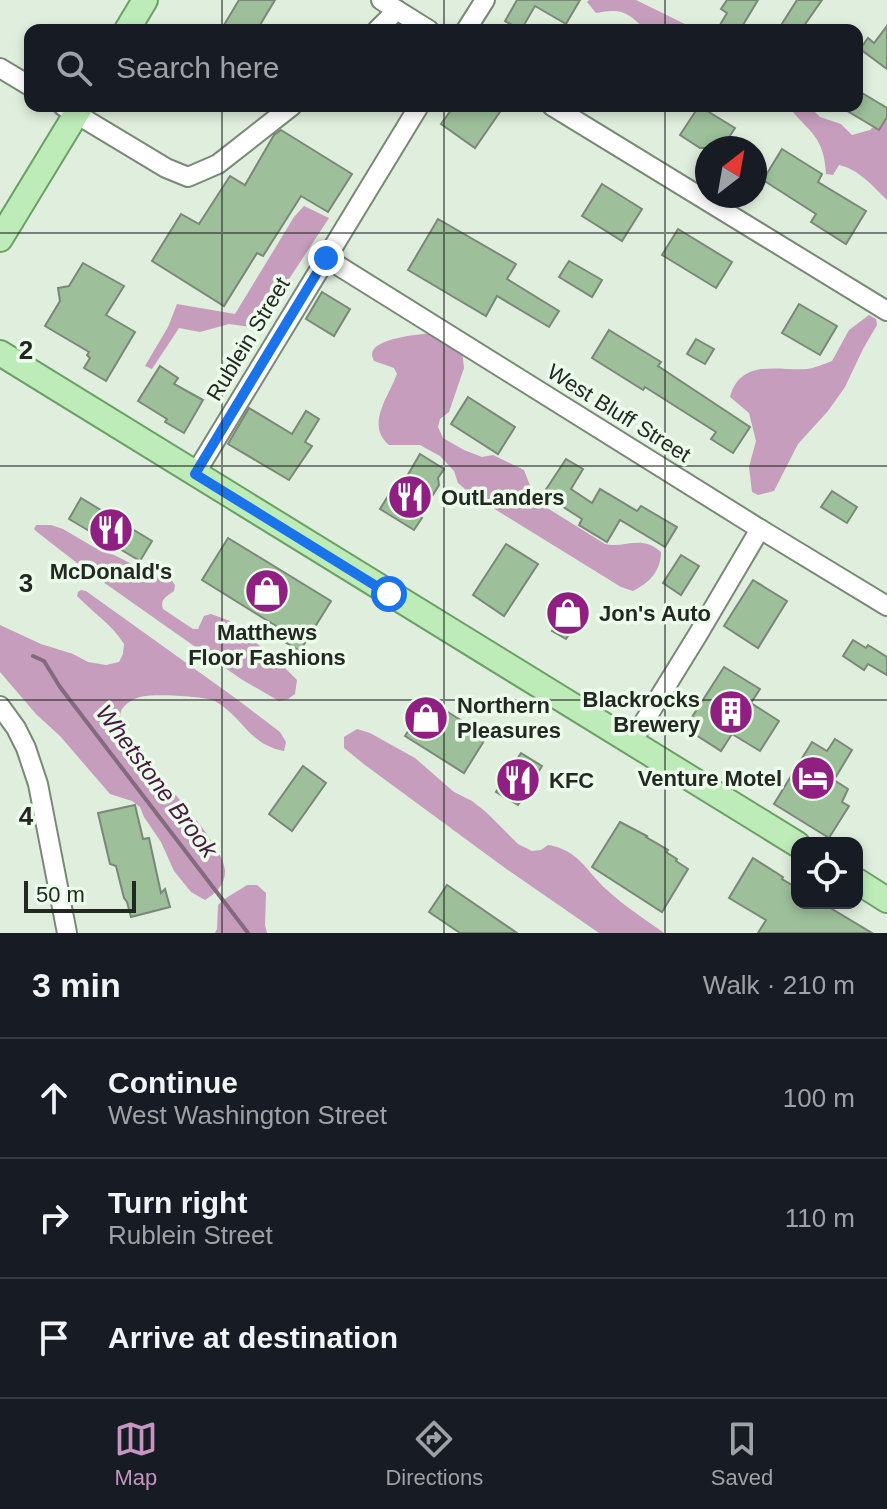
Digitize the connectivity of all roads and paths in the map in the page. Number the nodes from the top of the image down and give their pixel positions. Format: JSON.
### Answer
{"nodes":[{"id":1,"x":145,"y":0,"type":"edge"},
{"id":2,"x":485,"y":0,"type":"edge"},
{"id":3,"x":389,"y":5,"type":"edge"},
{"id":4,"x":131,"y":24,"type":"edge"},
{"id":5,"x":380,"y":24,"type":"edge"},
{"id":6,"x":419,"y":24,"type":"edge"},
{"id":7,"x":470,"y":24,"type":"edge"},
{"id":8,"x":0,"y":68,"type":"edge"},
{"id":9,"x":24,"y":82,"type":"edge"},
{"id":10,"x":72,"y":112,"type":"edge"},
{"id":11,"x":79,"y":112,"type":"edge"},
{"id":12,"x":284,"y":112,"type":"edge"},
{"id":13,"x":415,"y":112,"type":"edge"},
{"id":14,"x":562,"y":112,"type":"edge"},
{"id":15,"x":0,"y":239,"type":"edge"},
{"id":16,"x":326,"y":258,"type":"junction"},
{"id":17,"x":887,"y":311,"type":"edge"},
{"id":18,"x":0,"y":353,"type":"edge"},
{"id":19,"x":195,"y":474,"type":"junction"},
{"id":20,"x":760,"y":529,"type":"junction"},
{"id":21,"x":887,"y":606,"type":"edge"},
{"id":22,"x":0,"y":706,"type":"edge"},
{"id":23,"x":631,"y":743,"type":"junction"},
{"id":24,"x":791,"y":840,"type":"edge"},
{"id":25,"x":863,"y":885,"type":"edge"},
{"id":26,"x":887,"y":900,"type":"edge"},
{"id":27,"x":67,"y":933,"type":"edge"}],
"edges":[{"from":1,"to":4,"type":"main road"},
{"from":2,"to":7,"type":"street"},
{"from":3,"to":5,"type":"street"},
{"from":3,"to":6,"type":"street"},
{"from":8,"to":9,"type":"street"},
{"from":10,"to":15,"type":"main road"},
{"from":11,"to":12,"type":"street"},
{"from":13,"to":16,"type":"street","name":"Rublein Street"},
{"from":14,"to":17,"type":"street"},
{"from":16,"to":19,"type":"street","name":"Rublein Street"},
{"from":16,"to":20,"type":"street","name":"West Bluff Street"},
{"from":18,"to":19,"type":"main road"},
{"from":19,"to":23,"type":"main road"},
{"from":20,"to":21,"type":"street","name":"West Bluff Street"},
{"from":20,"to":23,"type":"street"},
{"from":22,"to":27,"type":"street"},
{"from":23,"to":24,"type":"main road"},
{"from":25,"to":26,"type":"main road"}]}
